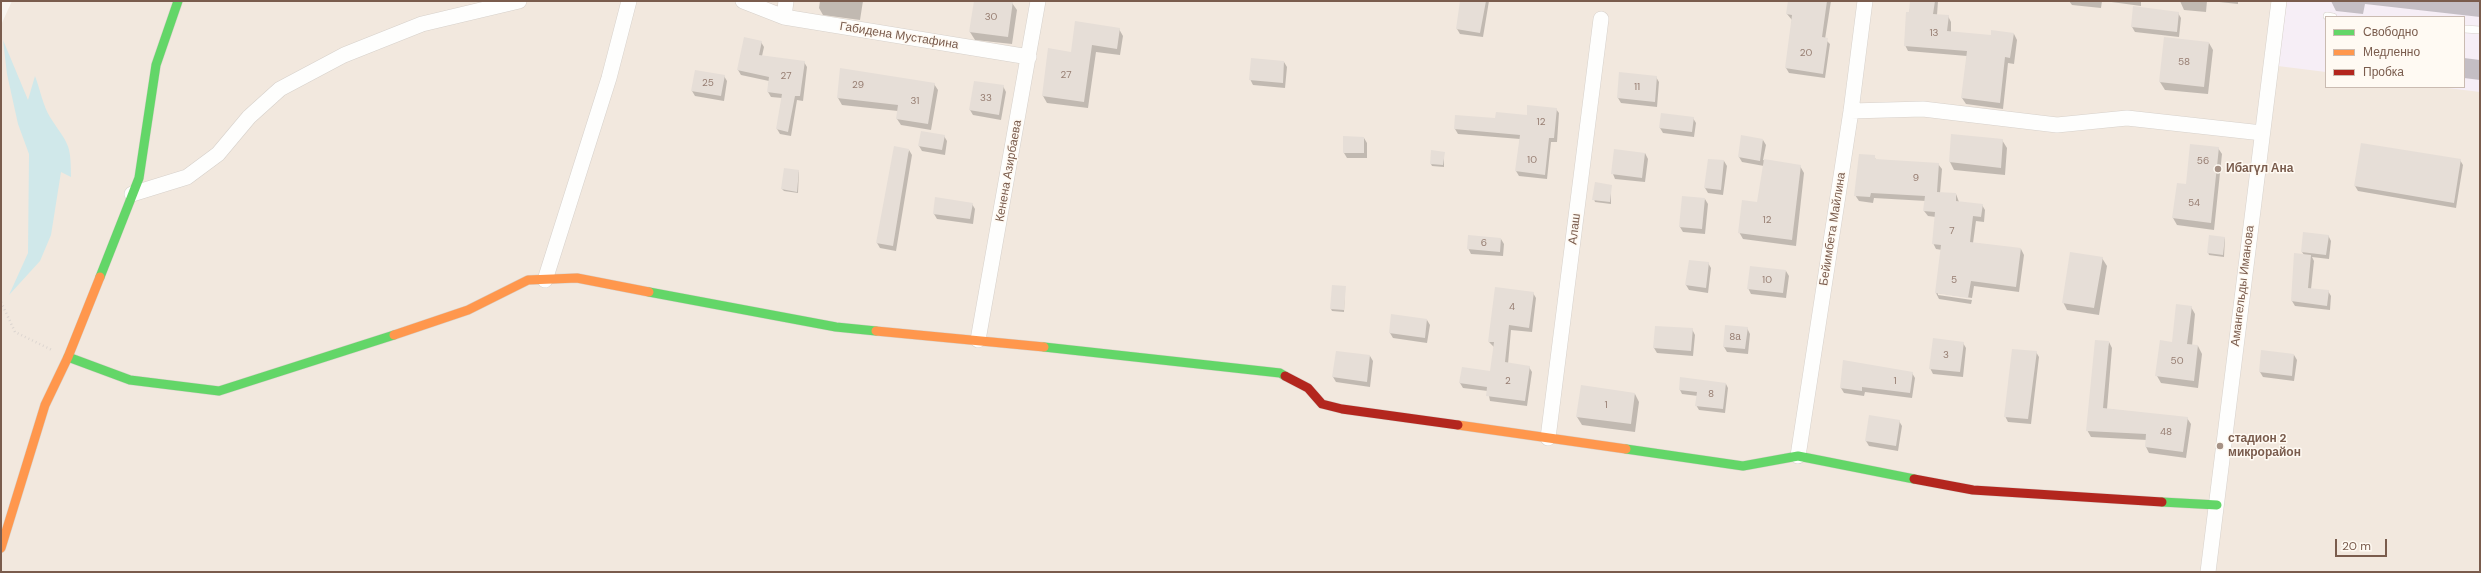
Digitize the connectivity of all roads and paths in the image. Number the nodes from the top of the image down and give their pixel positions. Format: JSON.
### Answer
{"nodes":[{"id":1,"x":178,"y":1,"type":"edge"},
{"id":2,"x":519,"y":1,"type":"edge"},
{"id":3,"x":629,"y":1,"type":"edge"},
{"id":4,"x":743,"y":1,"type":"edge"},
{"id":5,"x":786,"y":1,"type":"edge"},
{"id":6,"x":1038,"y":1,"type":"edge"},
{"id":7,"x":1865,"y":1,"type":"edge"},
{"id":8,"x":2279,"y":1,"type":"edge"},
{"id":9,"x":784,"y":17,"type":"junction"},
{"id":10,"x":1601,"y":19,"type":"dead end"},
{"id":11,"x":2465,"y":29,"type":"edge"},
{"id":12,"x":2480,"y":30,"type":"edge"},
{"id":13,"x":1030,"y":57,"type":"junction"},
{"id":14,"x":1851,"y":111,"type":"junction"},
{"id":15,"x":2262,"y":133,"type":"junction"},
{"id":16,"x":132,"y":194,"type":"junction"},
{"id":17,"x":545,"y":280,"type":"junction"},
{"id":18,"x":1,"y":302,"type":"edge"},
{"id":19,"x":978,"y":340,"type":"junction"},
{"id":20,"x":68,"y":357,"type":"junction"},
{"id":21,"x":1548,"y":438,"type":"junction"},
{"id":22,"x":1798,"y":456,"type":"junction"},
{"id":23,"x":2217,"y":505,"type":"junction"},
{"id":24,"x":1,"y":548,"type":"edge"},
{"id":25,"x":2208,"y":572,"type":"edge"}],
"edges":[{"from":1,"to":16,"type":"street"},
{"from":2,"to":16,"type":"street"},
{"from":3,"to":17,"type":"street"},
{"from":4,"to":9,"type":"street","name":"Габидена Мустафина"},
{"from":5,"to":9,"type":"street"},
{"from":6,"to":13,"type":"street","name":"Кенена Азирбаева"},
{"from":7,"to":14,"type":"street","name":"Бейимбета Майлина"},
{"from":8,"to":15,"type":"street","name":"Амангельды Иманова"},
{"from":9,"to":13,"type":"street","name":"Габидена Мустафина"},
{"from":10,"to":21,"type":"street","name":"Алаш"},
{"from":11,"to":12,"type":"lane"},
{"from":13,"to":19,"type":"street","name":"Кенена Азирбаева"},
{"from":14,"to":15,"type":"street"},
{"from":14,"to":22,"type":"street","name":"Бейимбета Майлина"},
{"from":15,"to":23,"type":"street","name":"Амангельды Иманова"},
{"from":16,"to":20,"type":"street"},
{"from":17,"to":19,"type":"street"},
{"from":17,"to":20,"type":"street"},
{"from":18,"to":20,"type":"path"},
{"from":19,"to":21,"type":"street"},
{"from":20,"to":24,"type":"street"},
{"from":21,"to":22,"type":"street"},
{"from":22,"to":23,"type":"street"},
{"from":23,"to":25,"type":"street","name":"Амангельды Иманова"}]}
